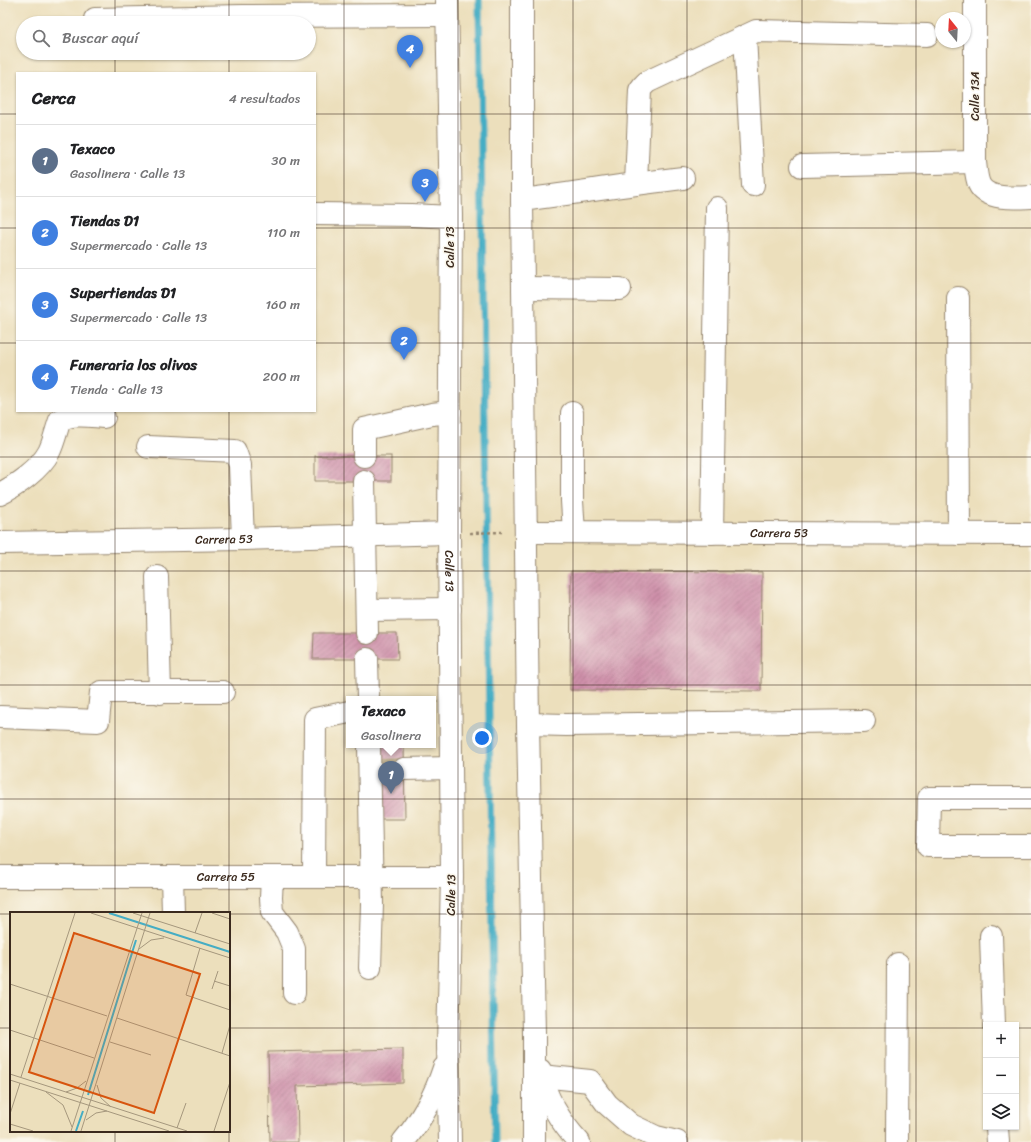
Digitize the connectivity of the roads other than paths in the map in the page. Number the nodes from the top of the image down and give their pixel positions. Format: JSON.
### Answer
{"nodes":[{"id":1,"x":522,"y":0,"type":"edge"},
{"id":2,"x":975,"y":0,"type":"edge"},
{"id":3,"x":447,"y":8,"type":"edge"},
{"id":4,"x":259,"y":16,"type":"edge"},
{"id":5,"x":927,"y":35,"type":"dead end"},
{"id":6,"x":746,"y":36,"type":"junction"},
{"id":7,"x":975,"y":162,"type":"junction"},
{"id":8,"x":802,"y":166,"type":"dead end"},
{"id":9,"x":683,"y":178,"type":"dead end"},
{"id":10,"x":636,"y":183,"type":"junction"},
{"id":11,"x":753,"y":185,"type":"dead end"},
{"id":12,"x":1031,"y":197,"type":"edge"},
{"id":13,"x":522,"y":200,"type":"junction"},
{"id":14,"x":717,"y":208,"type":"dead end"},
{"id":15,"x":316,"y":214,"type":"edge"},
{"id":16,"x":450,"y":216,"type":"junction"},
{"id":17,"x":524,"y":288,"type":"junction"},
{"id":18,"x":620,"y":289,"type":"dead end"},
{"id":19,"x":958,"y":298,"type":"dead end"},
{"id":20,"x":450,"y":412,"type":"junction"},
{"id":21,"x":572,"y":413,"type":"dead end"},
{"id":22,"x":104,"y":417,"type":"dead end"},
{"id":23,"x":148,"y":447,"type":"dead end"},
{"id":24,"x":364,"y":456,"type":"dead end"},
{"id":25,"x":364,"y":481,"type":"dead end"},
{"id":26,"x":0,"y":494,"type":"edge"},
{"id":27,"x":526,"y":532,"type":"junction"},
{"id":28,"x":574,"y":532,"type":"junction"},
{"id":29,"x":456,"y":533,"type":"junction"},
{"id":30,"x":712,"y":533,"type":"junction"},
{"id":31,"x":959,"y":534,"type":"junction"},
{"id":32,"x":1031,"y":534,"type":"edge"},
{"id":33,"x":365,"y":536,"type":"junction"},
{"id":34,"x":243,"y":539,"type":"junction"},
{"id":35,"x":0,"y":542,"type":"edge"},
{"id":36,"x":157,"y":577,"type":"dead end"},
{"id":37,"x":450,"y":609,"type":"junction"},
{"id":38,"x":367,"y":610,"type":"junction"},
{"id":39,"x":367,"y":633,"type":"dead end"},
{"id":40,"x":367,"y":659,"type":"dead end"},
{"id":41,"x":223,"y":692,"type":"dead end"},
{"id":42,"x":160,"y":693,"type":"junction"},
{"id":43,"x":368,"y":696,"type":"edge"},
{"id":44,"x":346,"y":713,"type":"edge"},
{"id":45,"x":0,"y":717,"type":"edge"},
{"id":46,"x":864,"y":721,"type":"dead end"},
{"id":47,"x":528,"y":724,"type":"junction"},
{"id":48,"x":369,"y":748,"type":"edge"},
{"id":49,"x":451,"y":768,"type":"junction"},
{"id":50,"x":404,"y":769,"type":"tunnel mouth"},
{"id":51,"x":1031,"y":798,"type":"edge"},
{"id":52,"x":1031,"y":846,"type":"edge"},
{"id":53,"x":0,"y":877,"type":"edge"},
{"id":54,"x":172,"y":877,"type":"junction"},
{"id":55,"x":272,"y":877,"type":"junction"},
{"id":56,"x":314,"y":877,"type":"junction"},
{"id":57,"x":371,"y":877,"type":"junction"},
{"id":58,"x":452,"y":877,"type":"junction"},
{"id":59,"x":173,"y":912,"type":"edge"},
{"id":60,"x":991,"y":936,"type":"dead end"},
{"id":61,"x":898,"y":964,"type":"dead end"},
{"id":62,"x":370,"y":968,"type":"dead end"},
{"id":63,"x":294,"y":993,"type":"dead end"},
{"id":64,"x":994,"y":1022,"type":"edge"},
{"id":65,"x":534,"y":1032,"type":"junction"},
{"id":66,"x":448,"y":1045,"type":"junction"},
{"id":67,"x":541,"y":1076,"type":"junction"},
{"id":68,"x":997,"y":1130,"type":"edge"},
{"id":69,"x":403,"y":1142,"type":"edge"},
{"id":70,"x":450,"y":1142,"type":"edge"},
{"id":71,"x":534,"y":1142,"type":"edge"},
{"id":72,"x":579,"y":1142,"type":"edge"},
{"id":73,"x":677,"y":1142,"type":"edge"},
{"id":74,"x":897,"y":1142,"type":"edge"},
{"id":75,"x":998,"y":1142,"type":"edge"}],
"edges":[{"from":1,"to":13,"type":"main road"},
{"from":2,"to":7,"type":"main road","name":"Calle 13A"},
{"from":3,"to":4,"type":"main road"},
{"from":3,"to":16,"type":"main road","name":"Calle 13"},
{"from":5,"to":6,"type":"main road"},
{"from":6,"to":10,"type":"main road"},
{"from":6,"to":11,"type":"main road"},
{"from":7,"to":8,"type":"main road"},
{"from":7,"to":12,"type":"main road","name":"Calle 13A"},
{"from":9,"to":10,"type":"main road"},
{"from":10,"to":13,"type":"main road"},
{"from":13,"to":17,"type":"main road"},
{"from":14,"to":30,"type":"main road"},
{"from":15,"to":16,"type":"main road"},
{"from":16,"to":20,"type":"main road","name":"Calle 13"},
{"from":17,"to":18,"type":"main road"},
{"from":17,"to":27,"type":"main road"},
{"from":19,"to":31,"type":"main road"},
{"from":20,"to":24,"type":"main road"},
{"from":20,"to":29,"type":"main road","name":"Calle 13"},
{"from":21,"to":28,"type":"main road"},
{"from":22,"to":26,"type":"main road"},
{"from":23,"to":34,"type":"main road"},
{"from":25,"to":33,"type":"main road"},
{"from":27,"to":28,"type":"main road","name":"Carrera 53"},
{"from":27,"to":47,"type":"main road"},
{"from":28,"to":30,"type":"main road","name":"Carrera 53"},
{"from":29,"to":33,"type":"main road","name":"Carrera 53"},
{"from":29,"to":37,"type":"main road","name":"Calle 13"},
{"from":30,"to":31,"type":"main road","name":"Carrera 53"},
{"from":31,"to":32,"type":"main road","name":"Carrera 53"},
{"from":33,"to":34,"type":"main road","name":"Carrera 53"},
{"from":33,"to":38,"type":"main road"},
{"from":34,"to":35,"type":"main road","name":"Carrera 53"},
{"from":36,"to":42,"type":"main road"},
{"from":37,"to":38,"type":"main road"},
{"from":37,"to":49,"type":"main road","name":"Calle 13"},
{"from":38,"to":39,"type":"main road"},
{"from":40,"to":43,"type":"main road"},
{"from":41,"to":42,"type":"main road"},
{"from":42,"to":45,"type":"main road"},
{"from":44,"to":56,"type":"main road"},
{"from":46,"to":47,"type":"main road"},
{"from":47,"to":65,"type":"main road"},
{"from":48,"to":57,"type":"main road"},
{"from":49,"to":50,"type":"main road"},
{"from":49,"to":58,"type":"main road","name":"Calle 13"},
{"from":51,"to":52,"type":"main road"},
{"from":53,"to":54,"type":"main road","name":"Carrera 55"},
{"from":54,"to":55,"type":"main road","name":"Carrera 55"},
{"from":54,"to":59,"type":"main road"},
{"from":55,"to":56,"type":"main road","name":"Carrera 55"},
{"from":55,"to":63,"type":"main road"},
{"from":56,"to":57,"type":"main road","name":"Carrera 55"},
{"from":57,"to":58,"type":"main road","name":"Carrera 55"},
{"from":57,"to":62,"type":"main road"},
{"from":58,"to":66,"type":"main road","name":"Calle 13"},
{"from":60,"to":64,"type":"main road"},
{"from":61,"to":74,"type":"main road"},
{"from":65,"to":67,"type":"main road"},
{"from":65,"to":71,"type":"main road"},
{"from":66,"to":69,"type":"main road"},
{"from":66,"to":70,"type":"main road","name":"Calle 13"},
{"from":67,"to":72,"type":"main road"},
{"from":67,"to":73,"type":"main road"},
{"from":68,"to":75,"type":"main road"}]}
